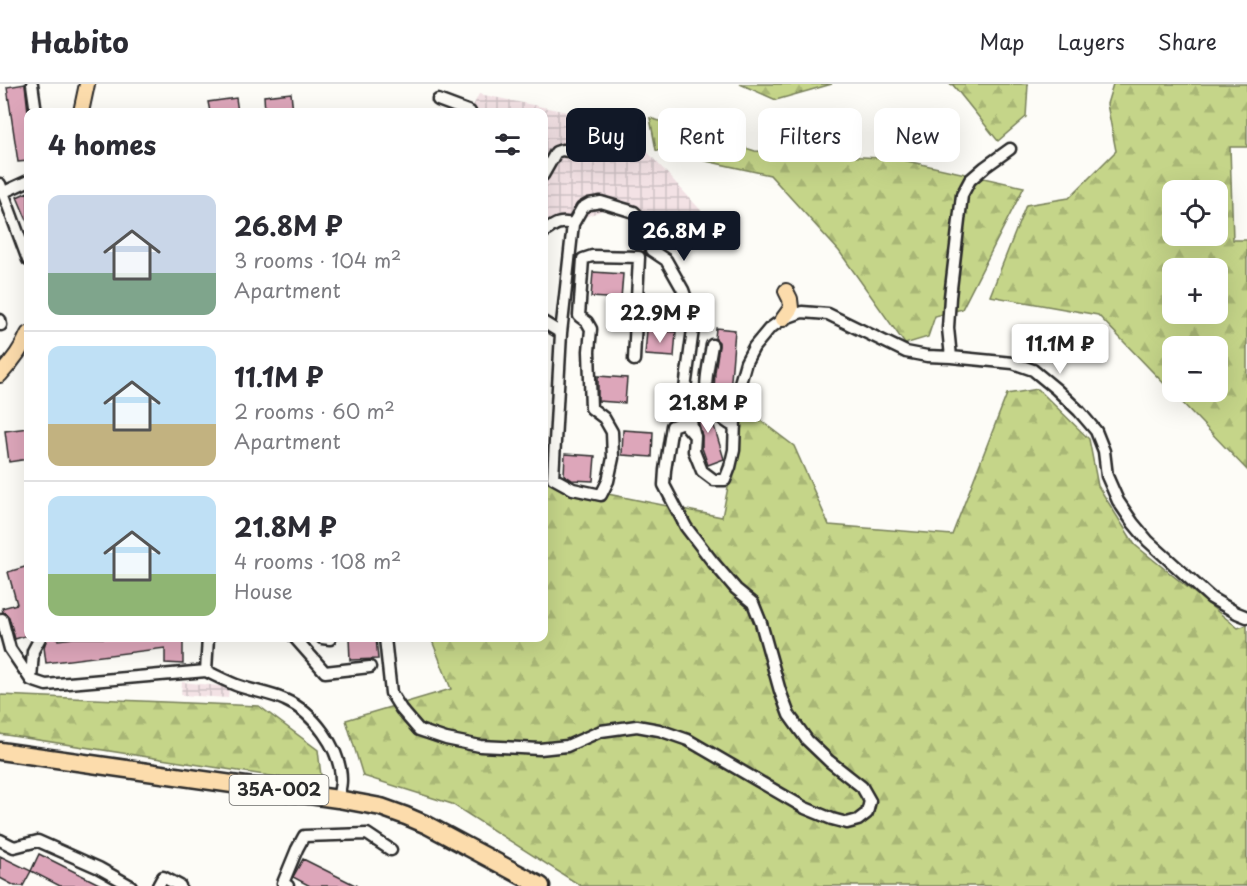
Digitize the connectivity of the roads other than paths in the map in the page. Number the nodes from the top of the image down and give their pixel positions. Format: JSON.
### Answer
{"nodes":[{"id":1,"x":32,"y":84,"type":"edge"},
{"id":2,"x":87,"y":84,"type":"edge"},
{"id":3,"x":438,"y":100,"type":"dead end"},
{"id":4,"x":35,"y":108,"type":"edge"},
{"id":5,"x":82,"y":108,"type":"edge"},
{"id":6,"x":459,"y":108,"type":"edge"},
{"id":7,"x":1010,"y":149,"type":"dead end"},
{"id":8,"x":566,"y":151,"type":"edge"},
{"id":9,"x":548,"y":166,"type":"edge"},
{"id":10,"x":24,"y":182,"type":"edge"},
{"id":11,"x":2,"y":188,"type":"edge"},
{"id":12,"x":573,"y":224,"type":"junction"},
{"id":13,"x":548,"y":229,"type":"edge"},
{"id":14,"x":24,"y":249,"type":"edge"},
{"id":15,"x":651,"y":250,"type":"junction"},
{"id":16,"x":639,"y":257,"type":"junction"},
{"id":17,"x":786,"y":291,"type":"dead end"},
{"id":18,"x":783,"y":319,"type":"junction"},
{"id":19,"x":548,"y":325,"type":"edge"},
{"id":20,"x":561,"y":333,"type":"junction"},
{"id":21,"x":24,"y":343,"type":"edge"},
{"id":22,"x":712,"y":345,"type":"dead end"},
{"id":23,"x":951,"y":357,"type":"junction"},
{"id":24,"x":634,"y":360,"type":"dead end"},
{"id":25,"x":0,"y":375,"type":"edge"},
{"id":26,"x":735,"y":427,"type":"junction"},
{"id":27,"x":695,"y":436,"type":"junction"},
{"id":28,"x":1247,"y":616,"type":"edge"},
{"id":29,"x":2,"y":619,"type":"dead end"},
{"id":30,"x":38,"y":642,"type":"edge"},
{"id":31,"x":208,"y":642,"type":"edge"},
{"id":32,"x":298,"y":642,"type":"edge"},
{"id":33,"x":386,"y":642,"type":"edge"},
{"id":34,"x":370,"y":667,"type":"dead end"},
{"id":35,"x":206,"y":671,"type":"junction"},
{"id":36,"x":31,"y":680,"type":"junction"},
{"id":37,"x":0,"y":751,"type":"edge"},
{"id":38,"x":338,"y":799,"type":"junction"},
{"id":39,"x":0,"y":840,"type":"edge"},
{"id":40,"x":391,"y":850,"type":"dead end"},
{"id":41,"x":131,"y":886,"type":"edge"},
{"id":42,"x":158,"y":886,"type":"edge"},
{"id":43,"x":180,"y":886,"type":"edge"},
{"id":44,"x":288,"y":886,"type":"edge"},
{"id":45,"x":541,"y":886,"type":"edge"}],
"edges":[{"from":1,"to":4,"type":"street"},
{"from":2,"to":5,"type":"main road"},
{"from":3,"to":6,"type":"street"},
{"from":7,"to":23,"type":"street"},
{"from":8,"to":9,"type":"street"},
{"from":10,"to":11,"type":"street"},
{"from":11,"to":14,"type":"street"},
{"from":12,"to":13,"type":"street"},
{"from":12,"to":15,"type":"street"},
{"from":12,"to":20,"type":"street"},
{"from":15,"to":16,"type":"street"},
{"from":15,"to":27,"type":"street"},
{"from":16,"to":20,"type":"street"},
{"from":16,"to":24,"type":"street"},
{"from":17,"to":18,"type":"main road"},
{"from":18,"to":23,"type":"street"},
{"from":18,"to":26,"type":"street"},
{"from":19,"to":20,"type":"street"},
{"from":21,"to":25,"type":"main road"},
{"from":22,"to":26,"type":"street"},
{"from":23,"to":28,"type":"street"},
{"from":26,"to":27,"type":"street"},
{"from":27,"to":33,"type":"street"},
{"from":29,"to":36,"type":"street"},
{"from":30,"to":36,"type":"street"},
{"from":31,"to":35,"type":"street"},
{"from":32,"to":34,"type":"street"},
{"from":35,"to":36,"type":"street"},
{"from":35,"to":38,"type":"street"},
{"from":37,"to":38,"type":"highway","number":"35А-002"},
{"from":38,"to":45,"type":"highway","number":"35А-002"},
{"from":39,"to":41,"type":"street"},
{"from":40,"to":44,"type":"street"},
{"from":42,"to":43,"type":"street"}]}
